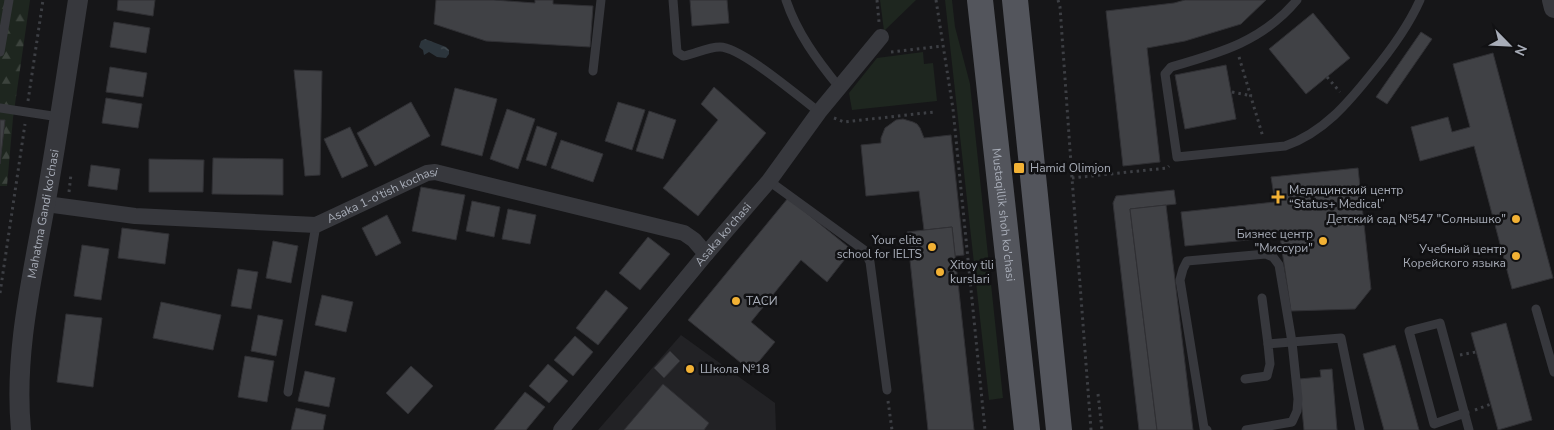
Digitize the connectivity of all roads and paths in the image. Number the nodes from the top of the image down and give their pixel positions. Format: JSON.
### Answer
{"nodes":[{"id":1,"x":9,"y":0,"type":"edge"},
{"id":2,"x":43,"y":0,"type":"edge"},
{"id":3,"x":78,"y":0,"type":"edge"},
{"id":4,"x":601,"y":0,"type":"edge"},
{"id":5,"x":674,"y":0,"type":"edge"},
{"id":6,"x":786,"y":0,"type":"edge"},
{"id":7,"x":936,"y":0,"type":"edge"},
{"id":8,"x":980,"y":0,"type":"edge"},
{"id":9,"x":1015,"y":0,"type":"edge"},
{"id":10,"x":1058,"y":0,"type":"edge"},
{"id":11,"x":1297,"y":0,"type":"edge"},
{"id":12,"x":1420,"y":0,"type":"edge"},
{"id":13,"x":1552,"y":0,"type":"edge"},
{"id":14,"x":1554,"y":8,"type":"edge"},
{"id":15,"x":881,"y":37,"type":"dead end"},
{"id":16,"x":1236,"y":47,"type":"junction"},
{"id":17,"x":0,"y":52,"type":"edge"},
{"id":18,"x":593,"y":71,"type":"dead end"},
{"id":19,"x":1327,"y":77,"type":"dead end"},
{"id":20,"x":839,"y":87,"type":"junction"},
{"id":21,"x":1232,"y":92,"type":"dead end"},
{"id":22,"x":1252,"y":96,"type":"junction"},
{"id":23,"x":1348,"y":102,"type":"junction"},
{"id":24,"x":0,"y":108,"type":"edge"},
{"id":25,"x":26,"y":112,"type":"junction"},
{"id":26,"x":819,"y":112,"type":"junction"},
{"id":27,"x":934,"y":112,"type":"dead end"},
{"id":28,"x":59,"y":117,"type":"junction"},
{"id":29,"x":1266,"y":148,"type":"junction"},
{"id":30,"x":1177,"y":157,"type":"junction"},
{"id":31,"x":1072,"y":178,"type":"junction"},
{"id":32,"x":769,"y":181,"type":"junction"},
{"id":33,"x":46,"y":204,"type":"junction"},
{"id":34,"x":316,"y":225,"type":"junction"},
{"id":35,"x":706,"y":254,"type":"junction"},
{"id":36,"x":0,"y":293,"type":"edge"},
{"id":37,"x":1262,"y":298,"type":"dead end"},
{"id":38,"x":1536,"y":309,"type":"dead end"},
{"id":39,"x":1292,"y":342,"type":"junction"},
{"id":40,"x":1268,"y":344,"type":"junction"},
{"id":41,"x":1554,"y":372,"type":"edge"},
{"id":42,"x":1245,"y":379,"type":"dead end"},
{"id":43,"x":887,"y":390,"type":"joint"},
{"id":44,"x":288,"y":392,"type":"dead end"},
{"id":45,"x":1098,"y":394,"type":"dead end"},
{"id":46,"x":1465,"y":413,"type":"junction"},
{"id":47,"x":21,"y":430,"type":"edge"},
{"id":48,"x":561,"y":430,"type":"edge"},
{"id":49,"x":892,"y":430,"type":"edge"},
{"id":50,"x":985,"y":430,"type":"edge"},
{"id":51,"x":1026,"y":430,"type":"edge"},
{"id":52,"x":1059,"y":430,"type":"edge"},
{"id":53,"x":1091,"y":430,"type":"edge"},
{"id":54,"x":1102,"y":430,"type":"edge"},
{"id":55,"x":1207,"y":430,"type":"edge"},
{"id":56,"x":1246,"y":430,"type":"edge"},
{"id":57,"x":1360,"y":430,"type":"edge"},
{"id":58,"x":1469,"y":430,"type":"edge"}],
"edges":[{"from":1,"to":17,"type":"lane"},
{"from":2,"to":25,"type":"path"},
{"from":3,"to":28,"type":"street","name":"Mahatma Gandi ko'chasi"},
{"from":4,"to":18,"type":"lane"},
{"from":5,"to":26,"type":"lane"},
{"from":6,"to":20,"type":"lane"},
{"from":7,"to":50,"type":"path"},
{"from":8,"to":51,"type":"main road","name":"Mustaqillik shoh ko'chasi"},
{"from":9,"to":52,"type":"main road"},
{"from":10,"to":31,"type":"path"},
{"from":11,"to":16,"type":"lane"},
{"from":12,"to":23,"type":"lane"},
{"from":13,"to":14,"type":"street"},
{"from":15,"to":20,"type":"street","name":"Asaka ko'chasi"},
{"from":16,"to":22,"type":"path"},
{"from":16,"to":30,"type":"lane"},
{"from":19,"to":23,"type":"path"},
{"from":20,"to":26,"type":"street","name":"Asaka ko'chasi"},
{"from":21,"to":22,"type":"path"},
{"from":22,"to":29,"type":"path"},
{"from":23,"to":29,"type":"lane"},
{"from":24,"to":25,"type":"lane"},
{"from":25,"to":28,"type":"lane"},
{"from":25,"to":36,"type":"path"},
{"from":26,"to":27,"type":"path"},
{"from":26,"to":32,"type":"street","name":"Asaka ko'chasi"},
{"from":28,"to":33,"type":"street","name":"Mahatma Gandi ko'chasi"},
{"from":29,"to":30,"type":"lane"},
{"from":30,"to":31,"type":"path"},
{"from":31,"to":53,"type":"path"},
{"from":32,"to":35,"type":"street","name":"Asaka ko'chasi"},
{"from":32,"to":43,"type":"lane"},
{"from":33,"to":34,"type":"street","name":"Asaka 1-o'tish kochasi"},
{"from":33,"to":47,"type":"street","name":"Mahatma Gandi ko'chasi"},
{"from":34,"to":35,"type":"street","name":"Asaka 1-o'tish kochasi"},
{"from":34,"to":44,"type":"lane"},
{"from":35,"to":48,"type":"street","name":"Asaka ko'chasi"},
{"from":37,"to":40,"type":"lane"},
{"from":38,"to":41,"type":"lane"},
{"from":39,"to":40,"type":"lane"},
{"from":39,"to":55,"type":"lane"},
{"from":39,"to":56,"type":"lane"},
{"from":39,"to":57,"type":"lane"},
{"from":40,"to":42,"type":"lane"},
{"from":43,"to":49,"type":"path"},
{"from":45,"to":54,"type":"path"},
{"from":46,"to":46,"type":"lane"},
{"from":46,"to":58,"type":"lane"}]}
